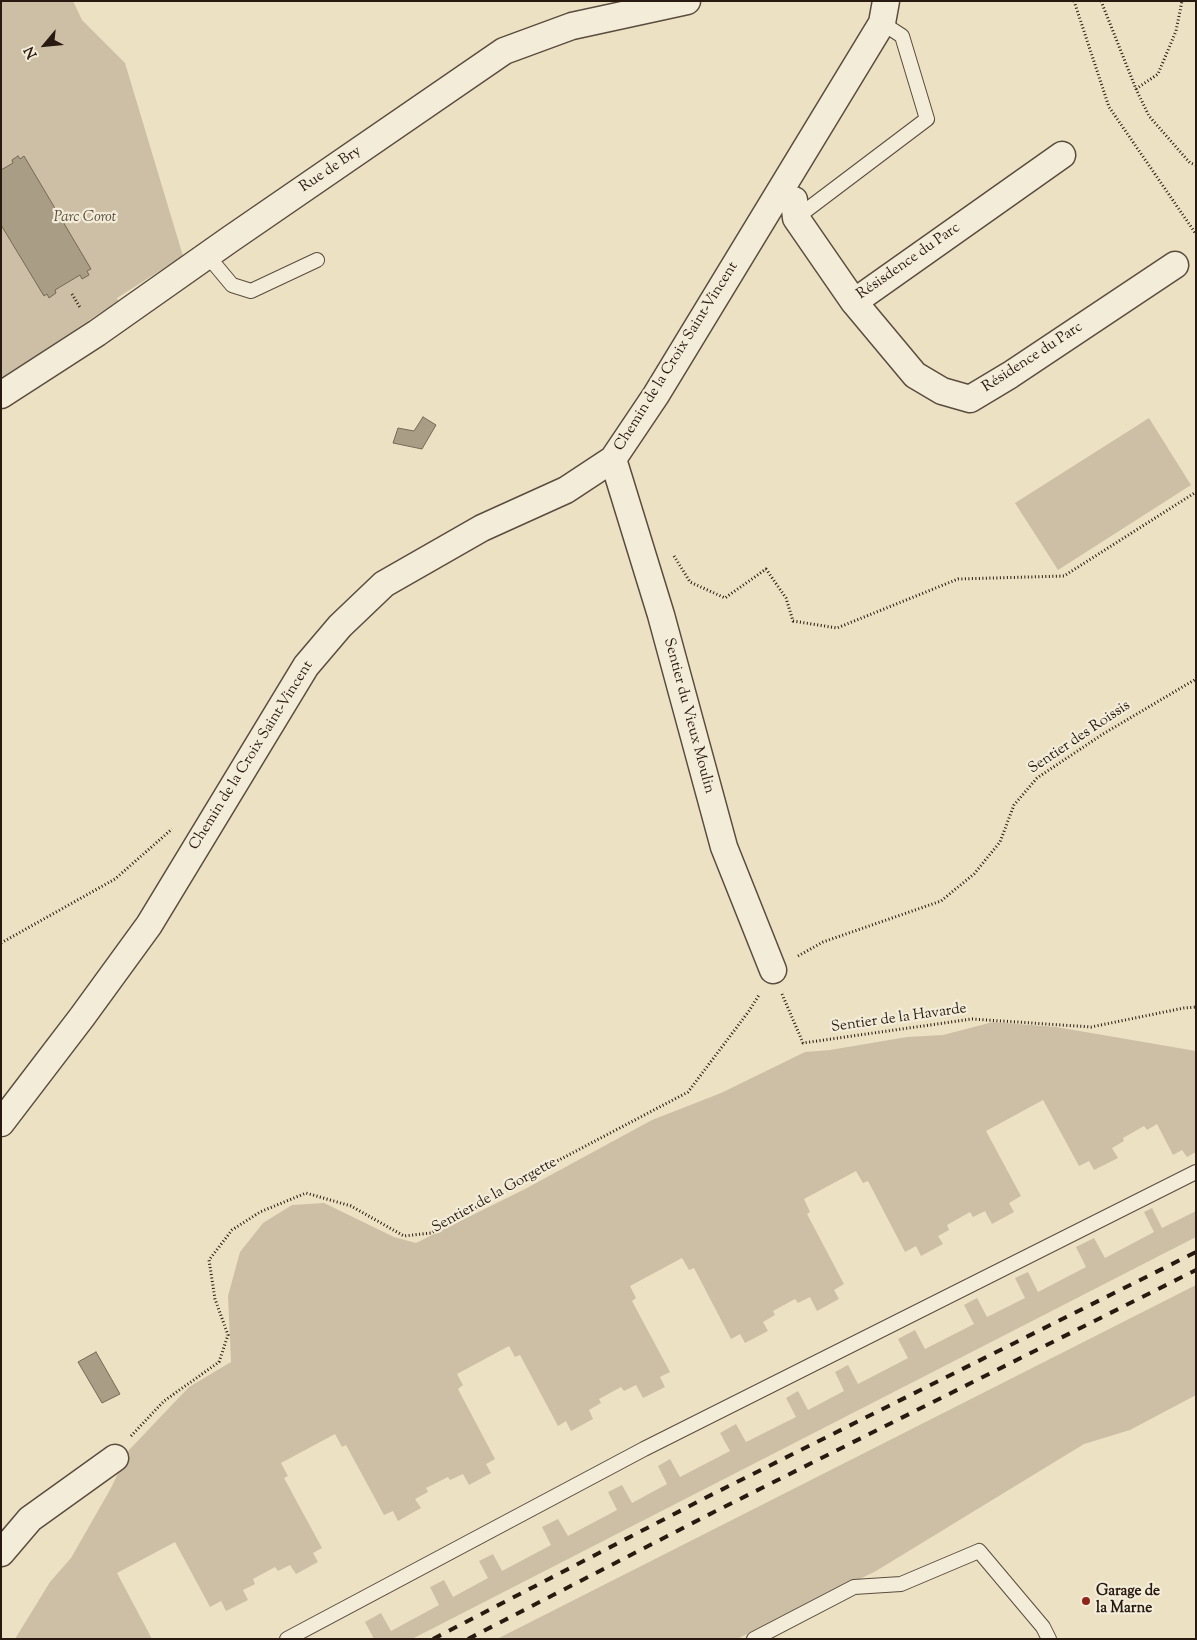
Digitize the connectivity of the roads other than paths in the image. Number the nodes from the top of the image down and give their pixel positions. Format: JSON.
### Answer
{"nodes":[{"id":1,"x":688,"y":1,"type":"edge"},
{"id":2,"x":884,"y":12,"type":"edge"},
{"id":3,"x":1062,"y":155,"type":"dead end"},
{"id":4,"x":791,"y":202,"type":"junction"},
{"id":5,"x":207,"y":255,"type":"junction"},
{"id":6,"x":317,"y":260,"type":"dead end"},
{"id":7,"x":1175,"y":265,"type":"dead end"},
{"id":8,"x":854,"y":302,"type":"junction"},
{"id":9,"x":1,"y":396,"type":"edge"},
{"id":10,"x":612,"y":459,"type":"junction"},
{"id":11,"x":773,"y":970,"type":"road end"},
{"id":12,"x":1,"y":1123,"type":"edge"},
{"id":13,"x":1196,"y":1172,"type":"edge"},
{"id":14,"x":115,"y":1458,"type":"road end"},
{"id":15,"x":1,"y":1553,"type":"edge"},
{"id":16,"x":287,"y":1639,"type":"edge"},
{"id":17,"x":754,"y":1639,"type":"edge"},
{"id":18,"x":1049,"y":1639,"type":"edge"}],
"edges":[{"from":1,"to":5,"type":"street","name":"Rue de Bry"},
{"from":2,"to":4,"type":"street","name":"Chemin de la Croix Saint-Vincent"},
{"from":2,"to":4,"type":"lane"},
{"from":3,"to":8,"type":"street","name":"Résisdence du Parc"},
{"from":4,"to":8,"type":"street","name":"Résisdence du Parc"},
{"from":4,"to":10,"type":"street","name":"Chemin de la Croix Saint-Vincent"},
{"from":5,"to":6,"type":"lane"},
{"from":5,"to":9,"type":"street","name":"Rue de Bry"},
{"from":7,"to":8,"type":"street","name":"Résidence du Parc"},
{"from":10,"to":11,"type":"street","name":"Sentier du Vieux Moulin"},
{"from":10,"to":12,"type":"street","name":"Chemin de la Croix Saint-Vincent"},
{"from":13,"to":16,"type":"lane"},
{"from":14,"to":15,"type":"street"},
{"from":17,"to":18,"type":"lane"}]}
